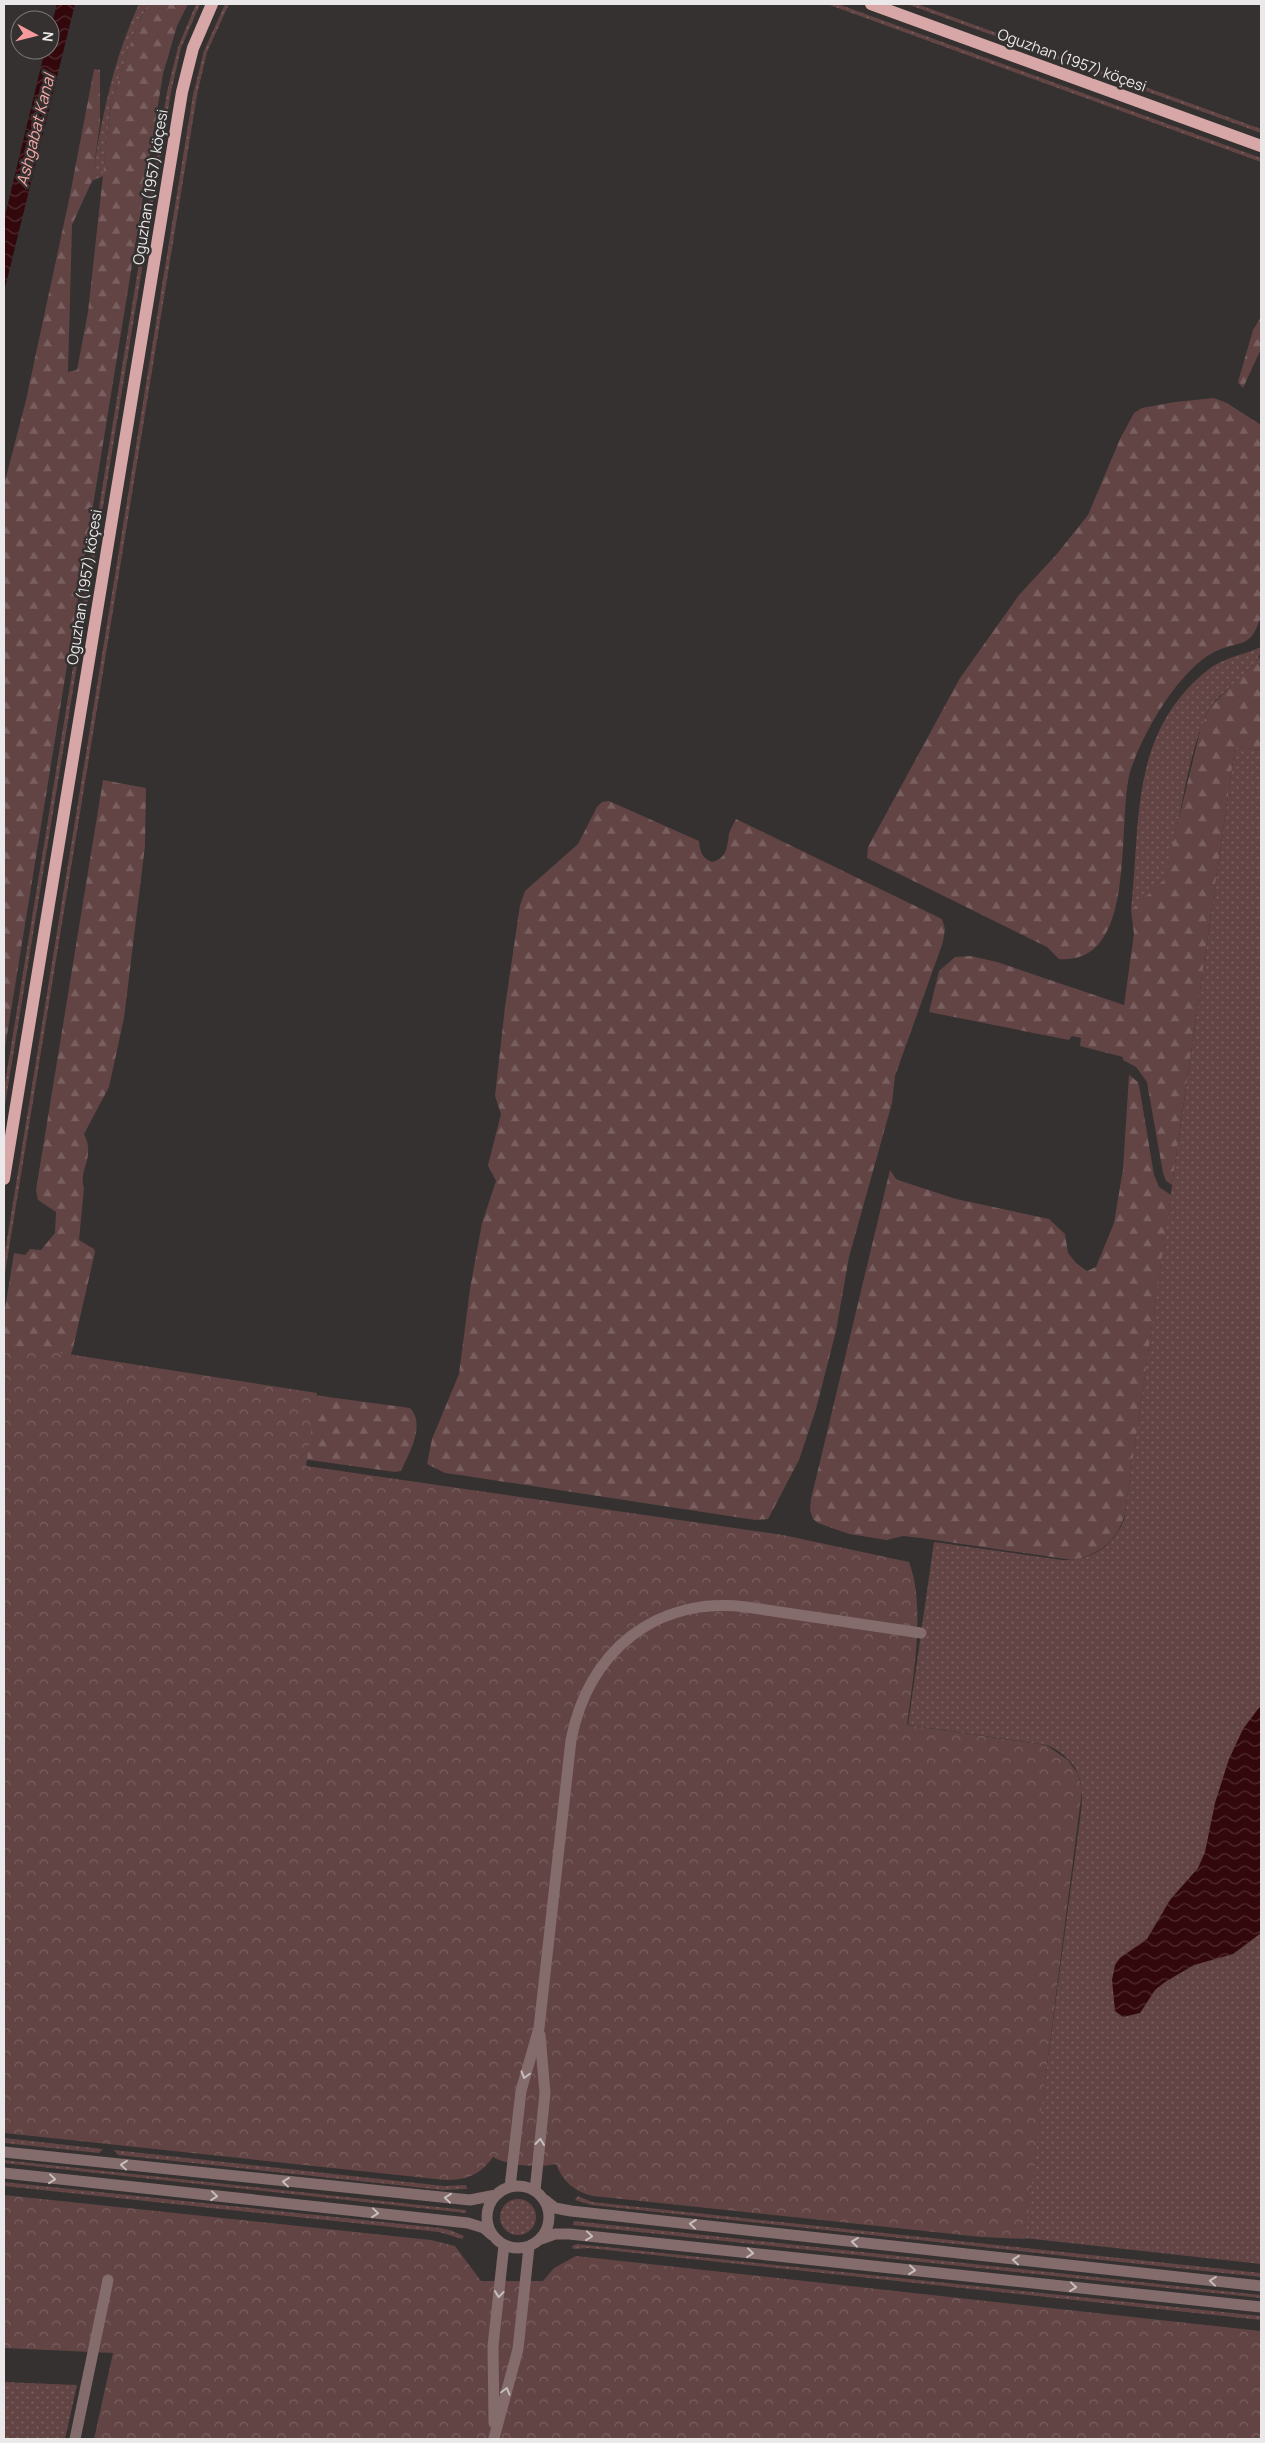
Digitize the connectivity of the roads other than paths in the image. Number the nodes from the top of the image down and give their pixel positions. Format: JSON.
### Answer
{"nodes":[{"id":1,"x":212,"y":4,"type":"edge"},
{"id":2,"x":871,"y":4,"type":"edge"},
{"id":3,"x":1261,"y":146,"type":"edge"},
{"id":4,"x":4,"y":1179,"type":"edge"},
{"id":5,"x":921,"y":1633,"type":"dead end"},
{"id":6,"x":539,"y":2028,"type":"junction"},
{"id":7,"x":4,"y":2152,"type":"edge"},
{"id":8,"x":4,"y":2174,"type":"edge"},
{"id":9,"x":510,"y":2187,"type":"junction"},
{"id":10,"x":535,"y":2191,"type":"junction"},
{"id":11,"x":496,"y":2195,"type":"junction"},
{"id":12,"x":544,"y":2200,"type":"junction"},
{"id":13,"x":492,"y":2235,"type":"junction"},
{"id":14,"x":541,"y":2239,"type":"junction"},
{"id":15,"x":504,"y":2245,"type":"junction"},
{"id":16,"x":529,"y":2247,"type":"junction"},
{"id":17,"x":108,"y":2280,"type":"dead end"},
{"id":18,"x":1261,"y":2286,"type":"edge"},
{"id":19,"x":1261,"y":2307,"type":"edge"},
{"id":20,"x":75,"y":2439,"type":"edge"},
{"id":21,"x":494,"y":2439,"type":"edge"}],
"edges":[{"from":1,"to":4,"type":"main road","name":"Oguzhan (1957) köçesi"},
{"from":2,"to":3,"type":"main road","name":"Oguzhan (1957) köçesi"},
{"from":5,"to":6,"type":"street"},
{"from":6,"to":9,"type":"street","one_way":true},
{"from":10,"to":6,"type":"street","one_way":true},
{"from":11,"to":7,"type":"street","one_way":true},
{"from":8,"to":13,"type":"street","one_way":true},
{"from":9,"to":10,"type":"street"},
{"from":9,"to":11,"type":"street"},
{"from":10,"to":12,"type":"street"},
{"from":11,"to":13,"type":"street"},
{"from":12,"to":14,"type":"street"},
{"from":18,"to":12,"type":"street","one_way":true},
{"from":13,"to":15,"type":"street"},
{"from":14,"to":16,"type":"street"},
{"from":14,"to":19,"type":"street","one_way":true},
{"from":15,"to":16,"type":"street"},
{"from":15,"to":21,"type":"street","one_way":true},
{"from":21,"to":16,"type":"street","one_way":true},
{"from":17,"to":20,"type":"street"}]}
